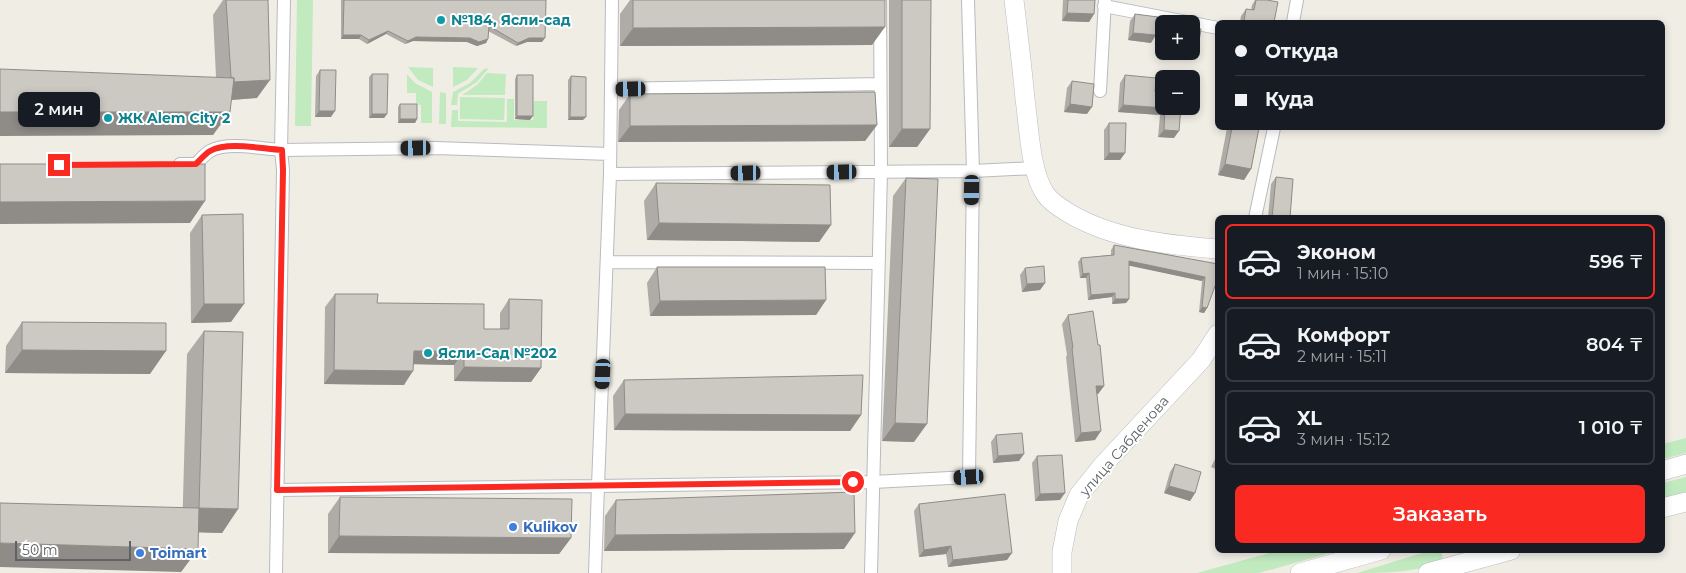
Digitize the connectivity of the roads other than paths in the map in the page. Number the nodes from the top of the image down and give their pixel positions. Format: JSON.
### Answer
{"nodes":[{"id":1,"x":284,"y":0,"type":"edge"},
{"id":2,"x":612,"y":0,"type":"edge"},
{"id":3,"x":880,"y":0,"type":"edge"},
{"id":4,"x":968,"y":0,"type":"edge"},
{"id":5,"x":1014,"y":0,"type":"edge"},
{"id":6,"x":1297,"y":0,"type":"edge"},
{"id":7,"x":1105,"y":3,"type":"edge"},
{"id":8,"x":1293,"y":20,"type":"edge"},
{"id":9,"x":1215,"y":27,"type":"edge"},
{"id":10,"x":879,"y":84,"type":"junction"},
{"id":11,"x":612,"y":89,"type":"junction"},
{"id":12,"x":1100,"y":91,"type":"dead end"},
{"id":13,"x":1274,"y":130,"type":"edge"},
{"id":14,"x":282,"y":150,"type":"junction"},
{"id":15,"x":610,"y":154,"type":"junction"},
{"id":16,"x":166,"y":164,"type":"edge"},
{"id":17,"x":1034,"y":168,"type":"junction"},
{"id":18,"x":972,"y":171,"type":"junction"},
{"id":19,"x":880,"y":172,"type":"junction"},
{"id":20,"x":610,"y":174,"type":"junction"},
{"id":21,"x":1257,"y":215,"type":"edge"},
{"id":22,"x":1215,"y":248,"type":"edge"},
{"id":23,"x":608,"y":262,"type":"junction"},
{"id":24,"x":878,"y":263,"type":"junction"},
{"id":25,"x":1215,"y":339,"type":"edge"},
{"id":26,"x":1686,"y":464,"type":"edge"},
{"id":27,"x":1665,"y":470,"type":"edge"},
{"id":28,"x":873,"y":482,"type":"junction"},
{"id":29,"x":598,"y":486,"type":"junction"},
{"id":30,"x":277,"y":490,"type":"junction"},
{"id":31,"x":1686,"y":502,"type":"edge"},
{"id":32,"x":1665,"y":507,"type":"edge"},
{"id":33,"x":1370,"y":553,"type":"edge"},
{"id":34,"x":1489,"y":553,"type":"edge"},
{"id":35,"x":1452,"y":558,"type":"edge"},
{"id":36,"x":276,"y":573,"type":"edge"},
{"id":37,"x":595,"y":573,"type":"edge"},
{"id":38,"x":871,"y":573,"type":"edge"},
{"id":39,"x":1062,"y":573,"type":"edge"},
{"id":40,"x":1300,"y":573,"type":"edge"},
{"id":41,"x":1428,"y":573,"type":"edge"}],
"edges":[{"from":1,"to":14,"type":"street"},
{"from":2,"to":11,"type":"street"},
{"from":3,"to":10,"type":"street"},
{"from":4,"to":18,"type":"street"},
{"from":5,"to":17,"type":"street"},
{"from":6,"to":8,"type":"street"},
{"from":7,"to":9,"type":"street"},
{"from":7,"to":12,"type":"street"},
{"from":10,"to":11,"type":"street"},
{"from":10,"to":19,"type":"street"},
{"from":11,"to":15,"type":"street"},
{"from":13,"to":21,"type":"street"},
{"from":14,"to":15,"type":"street"},
{"from":14,"to":16,"type":"street"},
{"from":14,"to":30,"type":"street"},
{"from":15,"to":20,"type":"street"},
{"from":17,"to":18,"type":"street"},
{"from":17,"to":22,"type":"street"},
{"from":18,"to":19,"type":"street"},
{"from":18,"to":28,"type":"street"},
{"from":19,"to":20,"type":"street"},
{"from":19,"to":24,"type":"street"},
{"from":20,"to":23,"type":"street"},
{"from":23,"to":24,"type":"street"},
{"from":23,"to":29,"type":"street"},
{"from":24,"to":28,"type":"street"},
{"from":25,"to":39,"type":"street","name":"улица Сабденова"},
{"from":26,"to":27,"type":"street"},
{"from":28,"to":29,"type":"street"},
{"from":28,"to":38,"type":"street"},
{"from":29,"to":30,"type":"street"},
{"from":29,"to":37,"type":"street"},
{"from":30,"to":36,"type":"street"},
{"from":31,"to":32,"type":"street"},
{"from":33,"to":40,"type":"street"},
{"from":34,"to":35,"type":"street"},
{"from":35,"to":41,"type":"street"}]}
